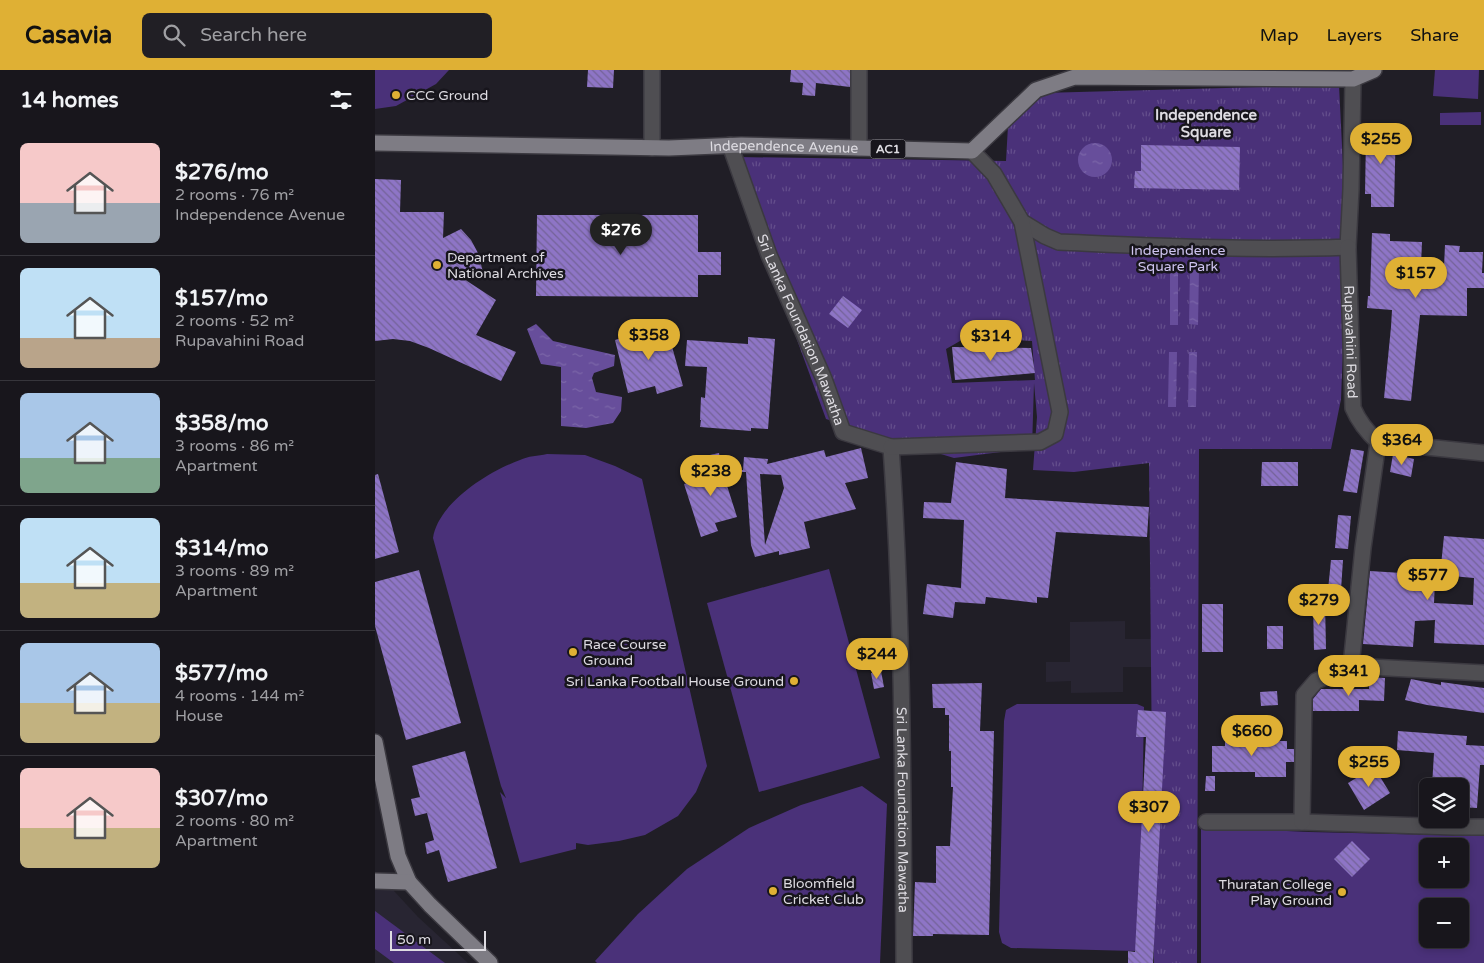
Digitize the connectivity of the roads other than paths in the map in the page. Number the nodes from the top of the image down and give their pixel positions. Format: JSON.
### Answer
{"nodes":[{"id":1,"x":652,"y":70,"type":"edge"},
{"id":2,"x":859,"y":70,"type":"edge"},
{"id":3,"x":1374,"y":70,"type":"edge"},
{"id":4,"x":1353,"y":79,"type":"junction"},
{"id":5,"x":375,"y":143,"type":"edge"},
{"id":6,"x":729,"y":145,"type":"junction"},
{"id":7,"x":652,"y":148,"type":"junction"},
{"id":8,"x":859,"y":148,"type":"junction"},
{"id":9,"x":971,"y":152,"type":"junction"},
{"id":10,"x":1022,"y":222,"type":"junction"},
{"id":11,"x":1348,"y":247,"type":"junction"},
{"id":12,"x":1378,"y":442,"type":"junction"},
{"id":13,"x":891,"y":447,"type":"junction"},
{"id":14,"x":1484,"y":453,"type":"edge"},
{"id":15,"x":1351,"y":666,"type":"junction"},
{"id":16,"x":1484,"y":673,"type":"edge"},
{"id":17,"x":375,"y":742,"type":"edge"},
{"id":18,"x":378,"y":769,"type":"edge"},
{"id":19,"x":1206,"y":822,"type":"dead end"},
{"id":20,"x":1302,"y":822,"type":"junction"},
{"id":21,"x":1484,"y":827,"type":"edge"},
{"id":22,"x":375,"y":881,"type":"edge"},
{"id":23,"x":409,"y":882,"type":"junction"},
{"id":24,"x":490,"y":963,"type":"edge"},
{"id":25,"x":904,"y":963,"type":"edge"}],
"edges":[{"from":1,"to":7,"type":"street"},
{"from":2,"to":8,"type":"street"},
{"from":3,"to":4,"type":"main road"},
{"from":4,"to":9,"type":"main road"},
{"from":4,"to":11,"type":"street"},
{"from":5,"to":7,"type":"main road","name":"Independence Avenue","number":"AC1"},
{"from":6,"to":7,"type":"main road","name":"Independence Avenue","number":"AC1"},
{"from":6,"to":8,"type":"main road","name":"Independence Avenue","number":"AC1"},
{"from":6,"to":13,"type":"street","name":"Sri Lanka Foundation Mawatha"},
{"from":8,"to":9,"type":"main road","name":"Independence Avenue","number":"AC1"},
{"from":9,"to":10,"type":"street"},
{"from":10,"to":11,"type":"street"},
{"from":10,"to":13,"type":"street"},
{"from":11,"to":12,"type":"street","name":"Rupavahini Road"},
{"from":12,"to":14,"type":"street"},
{"from":12,"to":15,"type":"street"},
{"from":13,"to":25,"type":"street","name":"Sri Lanka Foundation Mawatha"},
{"from":15,"to":16,"type":"street"},
{"from":15,"to":20,"type":"street"},
{"from":17,"to":18,"type":"main road"},
{"from":18,"to":23,"type":"main road"},
{"from":19,"to":20,"type":"street"},
{"from":20,"to":21,"type":"street"},
{"from":22,"to":23,"type":"main road"},
{"from":23,"to":24,"type":"main road"}]}
